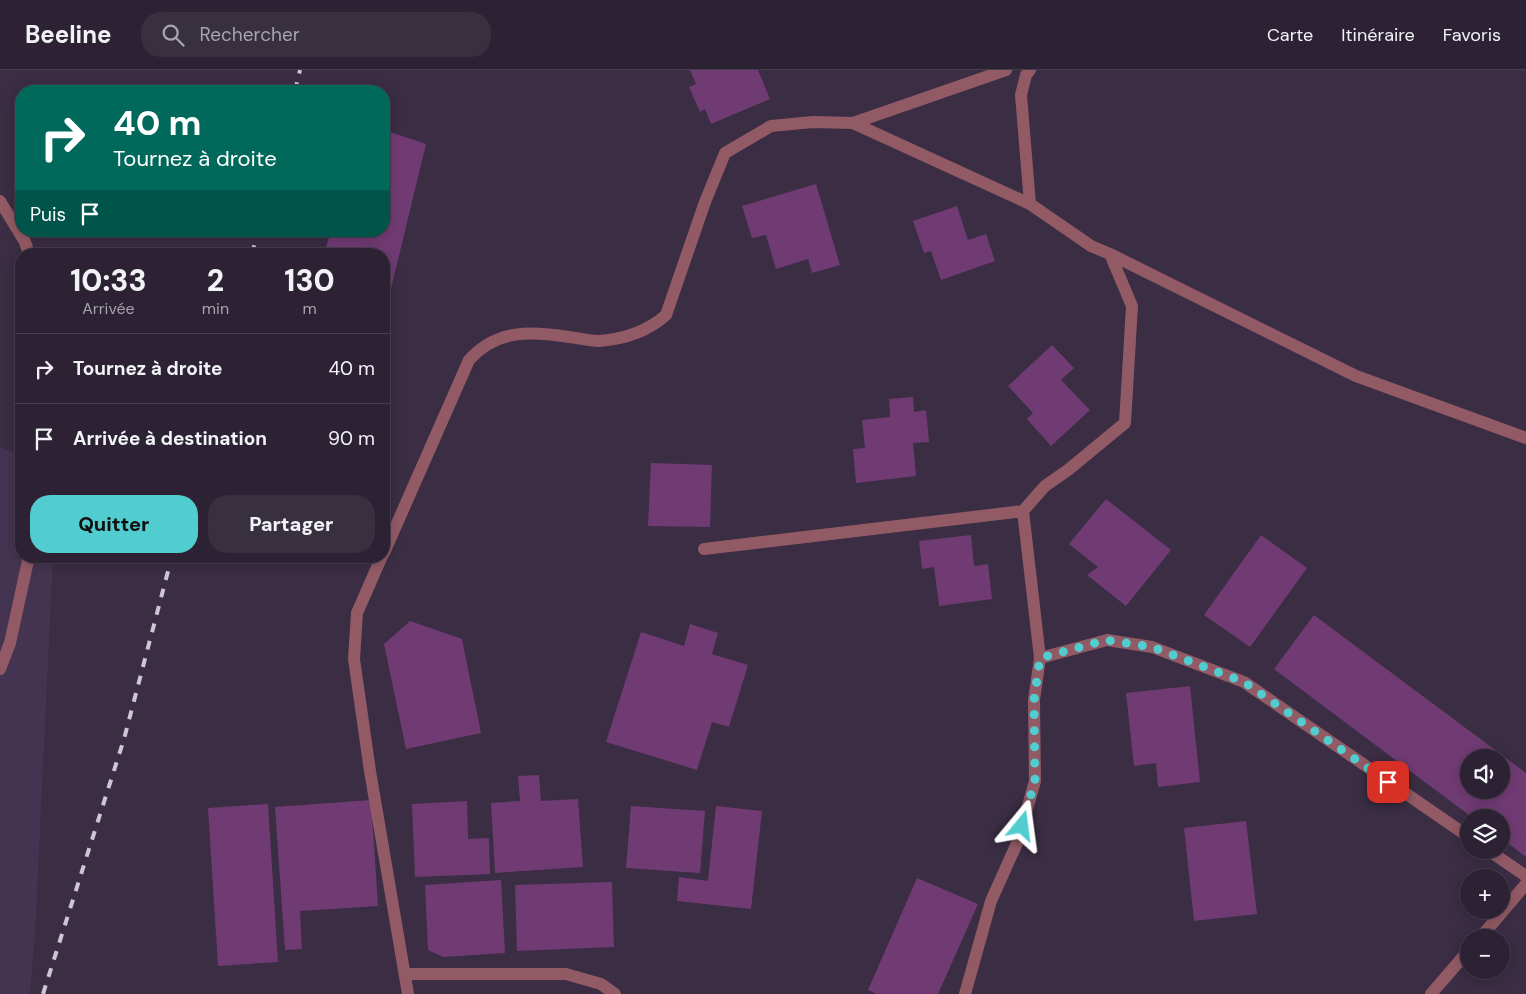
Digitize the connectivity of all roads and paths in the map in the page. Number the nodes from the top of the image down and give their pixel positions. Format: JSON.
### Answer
{"nodes":[{"id":1,"x":1006,"y":70,"type":"edge"},
{"id":2,"x":1030,"y":70,"type":"edge"},
{"id":3,"x":853,"y":123,"type":"junction"},
{"id":4,"x":0,"y":201,"type":"edge"},
{"id":5,"x":1030,"y":204,"type":"junction"},
{"id":6,"x":15,"y":226,"type":"edge"},
{"id":7,"x":1110,"y":254,"type":"junction"},
{"id":8,"x":1526,"y":438,"type":"edge"},
{"id":9,"x":1023,"y":511,"type":"junction"},
{"id":10,"x":390,"y":539,"type":"edge"},
{"id":11,"x":704,"y":549,"type":"dead end"},
{"id":12,"x":27,"y":563,"type":"edge"},
{"id":13,"x":379,"y":563,"type":"edge"},
{"id":14,"x":1040,"y":658,"type":"junction"},
{"id":15,"x":0,"y":669,"type":"edge"},
{"id":16,"x":1460,"y":830,"type":"edge"},
{"id":17,"x":1501,"y":859,"type":"edge"},
{"id":18,"x":1526,"y":876,"type":"edge"},
{"id":19,"x":1526,"y":884,"type":"edge"},
{"id":20,"x":1488,"y":929,"type":"edge"},
{"id":21,"x":1460,"y":960,"type":"edge"},
{"id":22,"x":405,"y":974,"type":"junction"},
{"id":23,"x":408,"y":994,"type":"edge"},
{"id":24,"x":615,"y":994,"type":"edge"},
{"id":25,"x":965,"y":994,"type":"edge"},
{"id":26,"x":1431,"y":994,"type":"edge"}],
"edges":[{"from":1,"to":3,"type":"street"},
{"from":2,"to":5,"type":"street"},
{"from":3,"to":5,"type":"street"},
{"from":3,"to":10,"type":"street"},
{"from":4,"to":6,"type":"street"},
{"from":5,"to":7,"type":"street"},
{"from":7,"to":8,"type":"street"},
{"from":7,"to":9,"type":"street"},
{"from":9,"to":11,"type":"street"},
{"from":9,"to":14,"type":"street"},
{"from":12,"to":15,"type":"street"},
{"from":13,"to":22,"type":"street"},
{"from":14,"to":16,"type":"street"},
{"from":14,"to":25,"type":"street"},
{"from":17,"to":18,"type":"street"},
{"from":19,"to":20,"type":"street"},
{"from":21,"to":26,"type":"street"},
{"from":22,"to":23,"type":"street"},
{"from":22,"to":24,"type":"street"}]}
